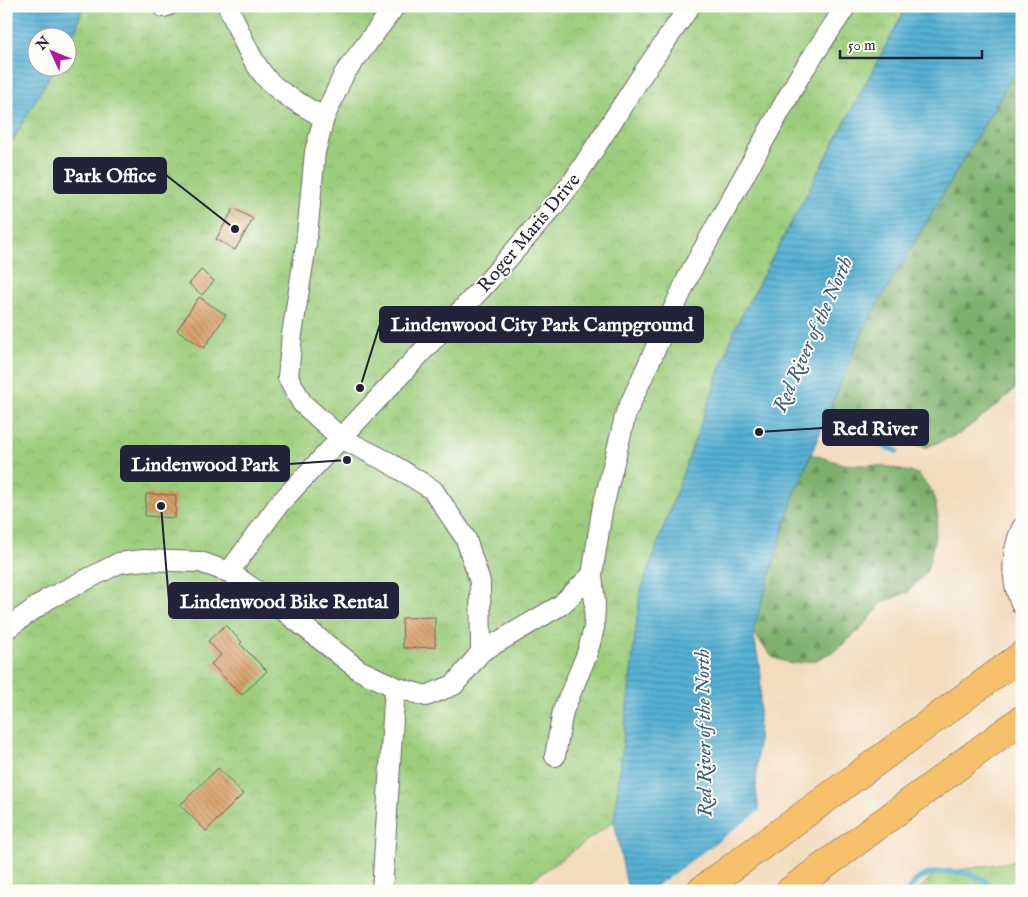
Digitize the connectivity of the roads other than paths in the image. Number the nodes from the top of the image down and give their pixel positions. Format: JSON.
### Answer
{"nodes":[{"id":1,"x":228,"y":6,"type":"edge"},
{"id":2,"x":395,"y":6,"type":"edge"},
{"id":3,"x":690,"y":6,"type":"edge"},
{"id":4,"x":846,"y":6,"type":"edge"},
{"id":5,"x":324,"y":118,"type":"junction"},
{"id":6,"x":341,"y":438,"type":"junction"},
{"id":7,"x":1022,"y":528,"type":"edge"},
{"id":8,"x":229,"y":572,"type":"junction"},
{"id":9,"x":592,"y":575,"type":"junction"},
{"id":10,"x":1022,"y":605,"type":"edge"},
{"id":11,"x":6,"y":628,"type":"edge"},
{"id":12,"x":481,"y":652,"type":"junction"},
{"id":13,"x":1022,"y":655,"type":"edge"},
{"id":14,"x":395,"y":686,"type":"junction"},
{"id":15,"x":1022,"y":720,"type":"edge"},
{"id":16,"x":555,"y":756,"type":"dead end"},
{"id":17,"x":382,"y":891,"type":"edge"},
{"id":18,"x":700,"y":891,"type":"edge"},
{"id":19,"x":790,"y":891,"type":"edge"}],
"edges":[{"from":1,"to":5,"type":"street"},
{"from":2,"to":5,"type":"street"},
{"from":3,"to":6,"type":"street","name":"Roger Maris Drive"},
{"from":4,"to":9,"type":"street"},
{"from":5,"to":6,"type":"street"},
{"from":6,"to":8,"type":"street","name":"Roger Maris Drive"},
{"from":6,"to":12,"type":"street"},
{"from":7,"to":10,"type":"street"},
{"from":8,"to":11,"type":"street"},
{"from":8,"to":14,"type":"street"},
{"from":9,"to":12,"type":"street"},
{"from":9,"to":16,"type":"street"},
{"from":12,"to":14,"type":"street"},
{"from":13,"to":18,"type":"highway"},
{"from":14,"to":17,"type":"street"},
{"from":15,"to":19,"type":"highway"}]}
